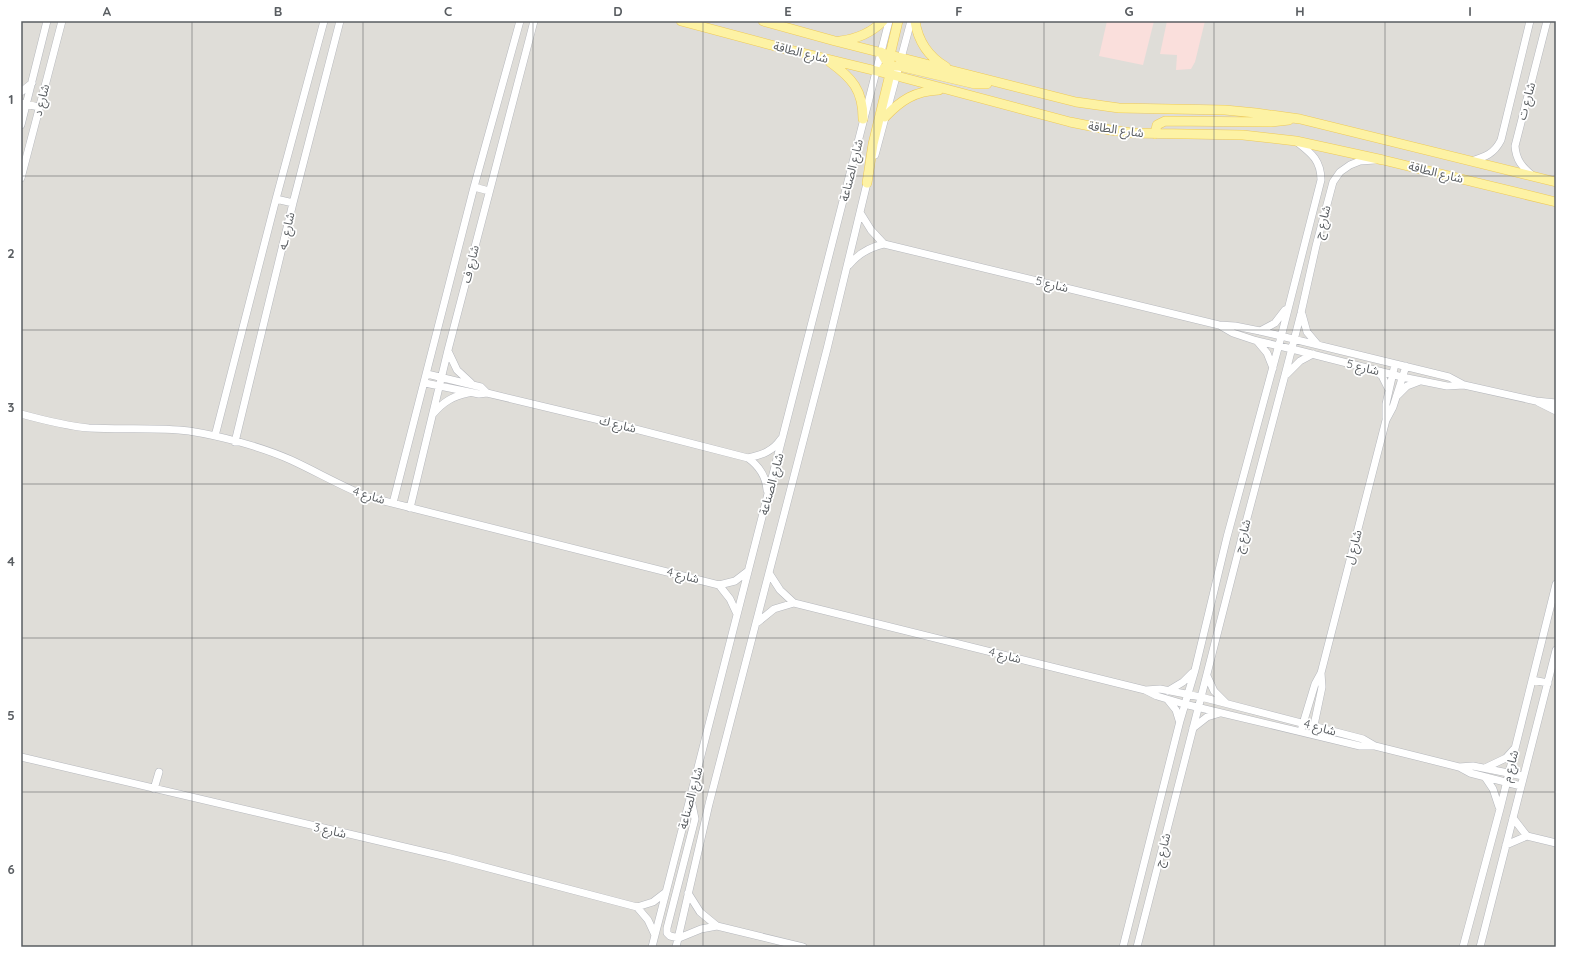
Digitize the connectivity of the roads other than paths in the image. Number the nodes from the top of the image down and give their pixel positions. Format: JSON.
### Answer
{"nodes":[{"id":1,"x":47,"y":21,"type":"edge"},
{"id":2,"x":62,"y":21,"type":"edge"},
{"id":3,"x":324,"y":21,"type":"edge"},
{"id":4,"x":340,"y":21,"type":"edge"},
{"id":5,"x":520,"y":21,"type":"edge"},
{"id":6,"x":534,"y":21,"type":"edge"},
{"id":7,"x":681,"y":21,"type":"edge"},
{"id":8,"x":763,"y":21,"type":"edge"},
{"id":9,"x":883,"y":21,"type":"edge"},
{"id":10,"x":889,"y":21,"type":"edge"},
{"id":11,"x":898,"y":21,"type":"edge"},
{"id":12,"x":910,"y":21,"type":"edge"},
{"id":13,"x":915,"y":21,"type":"edge"},
{"id":14,"x":1530,"y":21,"type":"edge"},
{"id":15,"x":1547,"y":21,"type":"edge"},
{"id":16,"x":835,"y":41,"type":"junction"},
{"id":17,"x":786,"y":49,"type":"junction"},
{"id":18,"x":826,"y":58,"type":"junction"},
{"id":19,"x":892,"y":64,"type":"junction"},
{"id":20,"x":877,"y":68,"type":"junction"},
{"id":21,"x":954,"y":72,"type":"junction"},
{"id":22,"x":32,"y":82,"type":"junction"},
{"id":23,"x":1004,"y":85,"type":"junction"},
{"id":24,"x":948,"y":90,"type":"junction"},
{"id":25,"x":21,"y":92,"type":"edge"},
{"id":26,"x":24,"y":104,"type":"edge"},
{"id":27,"x":39,"y":107,"type":"junction"},
{"id":28,"x":22,"y":116,"type":"edge"},
{"id":29,"x":885,"y":117,"type":"junction"},
{"id":30,"x":36,"y":119,"type":"junction"},
{"id":31,"x":864,"y":119,"type":"junction"},
{"id":32,"x":1300,"y":119,"type":"junction"},
{"id":33,"x":21,"y":125,"type":"edge"},
{"id":34,"x":1155,"y":134,"type":"junction"},
{"id":35,"x":1296,"y":142,"type":"junction"},
{"id":36,"x":1383,"y":160,"type":"junction"},
{"id":37,"x":1470,"y":161,"type":"junction"},
{"id":38,"x":1533,"y":176,"type":"junction"},
{"id":39,"x":21,"y":178,"type":"edge"},
{"id":40,"x":1556,"y":182,"type":"edge"},
{"id":41,"x":867,"y":183,"type":"junction"},
{"id":42,"x":474,"y":188,"type":"junction"},
{"id":43,"x":489,"y":191,"type":"junction"},
{"id":44,"x":276,"y":199,"type":"junction"},
{"id":45,"x":1556,"y":200,"type":"edge"},
{"id":46,"x":293,"y":203,"type":"junction"},
{"id":47,"x":861,"y":214,"type":"junction"},
{"id":48,"x":884,"y":244,"type":"junction"},
{"id":49,"x":1304,"y":244,"type":"junction"},
{"id":50,"x":1316,"y":246,"type":"junction"},
{"id":51,"x":847,"y":267,"type":"junction"},
{"id":52,"x":1289,"y":305,"type":"junction"},
{"id":53,"x":1301,"y":313,"type":"junction"},
{"id":54,"x":1219,"y":325,"type":"junction"},
{"id":55,"x":1260,"y":331,"type":"junction"},
{"id":56,"x":1281,"y":337,"type":"junction"},
{"id":57,"x":1294,"y":340,"type":"junction"},
{"id":58,"x":1257,"y":341,"type":"junction"},
{"id":59,"x":1318,"y":345,"type":"junction"},
{"id":60,"x":1279,"y":346,"type":"junction"},
{"id":61,"x":1292,"y":349,"type":"junction"},
{"id":62,"x":448,"y":350,"type":"junction"},
{"id":63,"x":1313,"y":354,"type":"junction"},
{"id":64,"x":1395,"y":364,"type":"junction"},
{"id":65,"x":1406,"y":366,"type":"junction"},
{"id":66,"x":1273,"y":368,"type":"junction"},
{"id":67,"x":1370,"y":368,"type":"junction"},
{"id":68,"x":427,"y":374,"type":"junction"},
{"id":69,"x":1392,"y":374,"type":"junction"},
{"id":70,"x":1285,"y":375,"type":"junction"},
{"id":71,"x":442,"y":377,"type":"junction"},
{"id":72,"x":1402,"y":377,"type":"junction"},
{"id":73,"x":1421,"y":380,"type":"junction"},
{"id":74,"x":425,"y":383,"type":"junction"},
{"id":75,"x":1464,"y":385,"type":"junction"},
{"id":76,"x":440,"y":386,"type":"junction"},
{"id":77,"x":471,"y":389,"type":"junction"},
{"id":78,"x":1389,"y":390,"type":"junction"},
{"id":79,"x":1396,"y":397,"type":"junction"},
{"id":80,"x":1536,"y":401,"type":"junction"},
{"id":81,"x":1556,"y":403,"type":"edge"},
{"id":82,"x":1556,"y":411,"type":"edge"},
{"id":83,"x":21,"y":414,"type":"edge"},
{"id":84,"x":432,"y":415,"type":"junction"},
{"id":85,"x":1386,"y":420,"type":"junction"},
{"id":86,"x":784,"y":435,"type":"junction"},
{"id":87,"x":215,"y":436,"type":"junction"},
{"id":88,"x":235,"y":442,"type":"junction"},
{"id":89,"x":1252,"y":446,"type":"junction"},
{"id":90,"x":1266,"y":450,"type":"junction"},
{"id":91,"x":748,"y":458,"type":"junction"},
{"id":92,"x":767,"y":493,"type":"junction"},
{"id":93,"x":393,"y":503,"type":"junction"},
{"id":94,"x":410,"y":508,"type":"junction"},
{"id":95,"x":1227,"y":537,"type":"junction"},
{"id":96,"x":1241,"y":541,"type":"junction"},
{"id":97,"x":748,"y":571,"type":"junction"},
{"id":98,"x":769,"y":573,"type":"junction"},
{"id":99,"x":719,"y":584,"type":"junction"},
{"id":100,"x":1556,"y":584,"type":"edge"},
{"id":101,"x":794,"y":603,"type":"junction"},
{"id":102,"x":737,"y":614,"type":"junction"},
{"id":103,"x":757,"y":622,"type":"junction"},
{"id":104,"x":1556,"y":650,"type":"edge"},
{"id":105,"x":1195,"y":670,"type":"junction"},
{"id":106,"x":1321,"y":673,"type":"junction"},
{"id":107,"x":1207,"y":676,"type":"junction"},
{"id":108,"x":1532,"y":680,"type":"junction"},
{"id":109,"x":1548,"y":683,"type":"junction"},
{"id":110,"x":1145,"y":690,"type":"junction"},
{"id":111,"x":1168,"y":691,"type":"junction"},
{"id":112,"x":1187,"y":694,"type":"junction"},
{"id":113,"x":1201,"y":697,"type":"junction"},
{"id":114,"x":1168,"y":700,"type":"junction"},
{"id":115,"x":1184,"y":704,"type":"junction"},
{"id":116,"x":1228,"y":704,"type":"junction"},
{"id":117,"x":1198,"y":707,"type":"junction"},
{"id":118,"x":1223,"y":713,"type":"junction"},
{"id":119,"x":1180,"y":721,"type":"junction"},
{"id":120,"x":1304,"y":723,"type":"junction"},
{"id":121,"x":1314,"y":725,"type":"junction"},
{"id":122,"x":1192,"y":728,"type":"junction"},
{"id":123,"x":1301,"y":732,"type":"junction"},
{"id":124,"x":1312,"y":734,"type":"junction"},
{"id":125,"x":1375,"y":746,"type":"junction"},
{"id":126,"x":1515,"y":747,"type":"junction"},
{"id":127,"x":21,"y":757,"type":"edge"},
{"id":128,"x":1459,"y":767,"type":"junction"},
{"id":129,"x":1486,"y":768,"type":"junction"},
{"id":130,"x":158,"y":772,"type":"dead end"},
{"id":131,"x":1508,"y":772,"type":"junction"},
{"id":132,"x":1524,"y":776,"type":"junction"},
{"id":133,"x":1485,"y":777,"type":"junction"},
{"id":134,"x":1506,"y":782,"type":"junction"},
{"id":135,"x":1521,"y":786,"type":"junction"},
{"id":136,"x":154,"y":788,"type":"junction"},
{"id":137,"x":690,"y":797,"type":"junction"},
{"id":138,"x":1500,"y":809,"type":"junction"},
{"id":139,"x":1513,"y":818,"type":"junction"},
{"id":140,"x":1528,"y":836,"type":"junction"},
{"id":141,"x":1556,"y":843,"type":"edge"},
{"id":142,"x":1506,"y":845,"type":"junction"},
{"id":143,"x":666,"y":892,"type":"junction"},
{"id":144,"x":688,"y":894,"type":"junction"},
{"id":145,"x":637,"y":907,"type":"junction"},
{"id":146,"x":717,"y":926,"type":"junction"},
{"id":147,"x":655,"y":935,"type":"junction"},
{"id":148,"x":678,"y":938,"type":"junction"},
{"id":149,"x":652,"y":947,"type":"edge"},
{"id":150,"x":676,"y":947,"type":"edge"},
{"id":151,"x":804,"y":947,"type":"edge"},
{"id":152,"x":1123,"y":947,"type":"edge"},
{"id":153,"x":1137,"y":947,"type":"edge"},
{"id":154,"x":1462,"y":947,"type":"edge"},
{"id":155,"x":1480,"y":947,"type":"edge"}],
"edges":[{"from":1,"to":22,"type":"street","name":"شارع د"},
{"from":2,"to":27,"type":"street","name":"شارع د"},
{"from":3,"to":44,"type":"street","name":"شارع ـه"},
{"from":4,"to":46,"type":"street","name":"شارع ـه"},
{"from":5,"to":42,"type":"street","name":"شارع ف"},
{"from":6,"to":43,"type":"street","name":"شارع ف"},
{"from":7,"to":17,"type":"main road","name":"شارع الطاقة"},
{"from":8,"to":16,"type":"main road","name":"شارع الطاقة"},
{"from":9,"to":16,"type":"main road"},
{"from":10,"to":19,"type":"street","name":"شارع الصناعة"},
{"from":11,"to":19,"type":"main road"},
{"from":12,"to":19,"type":"street","name":"شارع الصناعة"},
{"from":13,"to":21,"type":"main road"},
{"from":14,"to":37,"type":"street","name":"شارع ت"},
{"from":15,"to":38,"type":"street","name":"شارع ت"},
{"from":16,"to":19,"type":"main road","name":"شارع الطاقة"},
{"from":17,"to":18,"type":"main road","name":"شارع الطاقة"},
{"from":17,"to":20,"type":"main road"},
{"from":18,"to":20,"type":"main road","name":"شارع الطاقة"},
{"from":18,"to":31,"type":"main road"},
{"from":19,"to":20,"type":"main road"},
{"from":19,"to":20,"type":"street","name":"شارع الصناعة"},
{"from":19,"to":21,"type":"main road","name":"شارع الطاقة"},
{"from":19,"to":23,"type":"main road"},
{"from":19,"to":24,"type":"main road","name":"شارع الطاقة"},
{"from":19,"to":29,"type":"street","name":"شارع الصناعة"},
{"from":19,"to":41,"type":"main road"},
{"from":20,"to":31,"type":"street","name":"شارع الصناعة"},
{"from":21,"to":23,"type":"main road","name":"شارع الطاقة"},
{"from":22,"to":25,"type":"street"},
{"from":22,"to":26,"type":"street","name":"شارع د"},
{"from":23,"to":32,"type":"main road","name":"شارع الطاقة"},
{"from":24,"to":29,"type":"main road"},
{"from":24,"to":34,"type":"main road","name":"شارع الطاقة"},
{"from":26,"to":27,"type":"street"},
{"from":26,"to":28,"type":"street","name":"شارع د"},
{"from":27,"to":30,"type":"street","name":"شارع د"},
{"from":28,"to":30,"type":"street"},
{"from":28,"to":33,"type":"street","name":"شارع د"},
{"from":29,"to":41,"type":"street","name":"شارع الصناعة"},
{"from":30,"to":39,"type":"street","name":"شارع د"},
{"from":31,"to":86,"type":"street","name":"شارع الصناعة"},
{"from":32,"to":34,"type":"main road"},
{"from":32,"to":37,"type":"main road","name":"شارع الطاقة"},
{"from":34,"to":35,"type":"main road","name":"شارع الطاقة"},
{"from":35,"to":36,"type":"main road","name":"شارع الطاقة"},
{"from":35,"to":49,"type":"street","name":"شارع ج"},
{"from":36,"to":45,"type":"main road","name":"شارع الطاقة"},
{"from":36,"to":50,"type":"street","name":"شارع ج"},
{"from":37,"to":38,"type":"main road","name":"شارع الطاقة"},
{"from":38,"to":40,"type":"main road","name":"شارع الطاقة"},
{"from":41,"to":47,"type":"street","name":"شارع الصناعة"},
{"from":42,"to":43,"type":"street"},
{"from":42,"to":68,"type":"street","name":"شارع ف"},
{"from":43,"to":62,"type":"street","name":"شارع ف"},
{"from":44,"to":46,"type":"street"},
{"from":44,"to":87,"type":"street","name":"شارع ـه"},
{"from":46,"to":88,"type":"street","name":"شارع ـه"},
{"from":47,"to":48,"type":"street"},
{"from":47,"to":51,"type":"street","name":"شارع الصناعة"},
{"from":48,"to":51,"type":"street"},
{"from":48,"to":54,"type":"street","name":"شارع 5"},
{"from":49,"to":50,"type":"street"},
{"from":49,"to":52,"type":"street","name":"شارع ج"},
{"from":50,"to":53,"type":"street","name":"شارع ج"},
{"from":51,"to":98,"type":"street","name":"شارع الصناعة"},
{"from":52,"to":55,"type":"street"},
{"from":52,"to":56,"type":"street","name":"شارع ج"},
{"from":53,"to":57,"type":"street","name":"شارع ج"},
{"from":53,"to":59,"type":"street"},
{"from":54,"to":55,"type":"street","name":"شارع 5"},
{"from":54,"to":58,"type":"street","name":"شارع 5"},
{"from":55,"to":56,"type":"street","name":"شارع 5"},
{"from":56,"to":57,"type":"street","name":"شارع 5"},
{"from":56,"to":60,"type":"street","name":"شارع ج"},
{"from":57,"to":59,"type":"street","name":"شارع 5"},
{"from":57,"to":61,"type":"street","name":"شارع ج"},
{"from":58,"to":60,"type":"street","name":"شارع 5"},
{"from":58,"to":66,"type":"street"},
{"from":59,"to":64,"type":"street","name":"شارع 5"},
{"from":60,"to":61,"type":"street","name":"شارع 5"},
{"from":60,"to":66,"type":"street","name":"شارع ج"},
{"from":61,"to":63,"type":"street","name":"شارع 5"},
{"from":61,"to":70,"type":"street","name":"شارع ج"},
{"from":62,"to":71,"type":"street","name":"شارع ف"},
{"from":62,"to":77,"type":"street"},
{"from":63,"to":67,"type":"street","name":"شارع 5"},
{"from":63,"to":70,"type":"street"},
{"from":64,"to":65,"type":"street","name":"شارع 5"},
{"from":64,"to":69,"type":"street","name":"شارع ل"},
{"from":65,"to":72,"type":"street","name":"شارع ل"},
{"from":65,"to":75,"type":"street","name":"شارع 5"},
{"from":66,"to":89,"type":"street","name":"شارع ج"},
{"from":67,"to":69,"type":"street","name":"شارع 5"},
{"from":67,"to":78,"type":"street"},
{"from":68,"to":71,"type":"street","name":"شارع ك"},
{"from":68,"to":74,"type":"street","name":"شارع ف"},
{"from":69,"to":72,"type":"street","name":"شارع 5"},
{"from":69,"to":78,"type":"street","name":"شارع ل"},
{"from":70,"to":90,"type":"street","name":"شارع ج"},
{"from":71,"to":76,"type":"street","name":"شارع ف"},
{"from":71,"to":77,"type":"street","name":"شارع ك"},
{"from":72,"to":73,"type":"street","name":"شارع 5"},
{"from":72,"to":79,"type":"street","name":"شارع ل"},
{"from":73,"to":75,"type":"street","name":"شارع 5"},
{"from":73,"to":79,"type":"street"},
{"from":74,"to":76,"type":"street","name":"شارع ك"},
{"from":74,"to":93,"type":"street","name":"شارع ف"},
{"from":75,"to":80,"type":"street","name":"شارع 5"},
{"from":76,"to":77,"type":"street","name":"شارع ك"},
{"from":76,"to":84,"type":"street","name":"شارع ف"},
{"from":77,"to":84,"type":"street"},
{"from":77,"to":91,"type":"street","name":"شارع ك"},
{"from":78,"to":85,"type":"street","name":"شارع ل"},
{"from":79,"to":85,"type":"street","name":"شارع ل"},
{"from":80,"to":81,"type":"street","name":"شارع 5"},
{"from":80,"to":82,"type":"street","name":"شارع 5"},
{"from":83,"to":87,"type":"street","name":"شارع 4"},
{"from":84,"to":94,"type":"street","name":"شارع ف"},
{"from":85,"to":106,"type":"street","name":"شارع ل"},
{"from":86,"to":91,"type":"street"},
{"from":86,"to":92,"type":"street","name":"شارع الصناعة"},
{"from":87,"to":88,"type":"street","name":"شارع 4"},
{"from":88,"to":93,"type":"street","name":"شارع 4"},
{"from":89,"to":90,"type":"street"},
{"from":89,"to":95,"type":"street","name":"شارع ج"},
{"from":90,"to":96,"type":"street","name":"شارع ج"},
{"from":91,"to":92,"type":"street"},
{"from":92,"to":97,"type":"street","name":"شارع الصناعة"},
{"from":93,"to":94,"type":"street","name":"شارع 4"},
{"from":94,"to":99,"type":"street","name":"شارع 4"},
{"from":95,"to":96,"type":"street"},
{"from":95,"to":105,"type":"street","name":"شارع ج"},
{"from":96,"to":107,"type":"street","name":"شارع ج"},
{"from":97,"to":99,"type":"street","name":"شارع 4"},
{"from":97,"to":102,"type":"street","name":"شارع الصناعة"},
{"from":98,"to":101,"type":"street","name":"شارع 4"},
{"from":98,"to":103,"type":"street","name":"شارع الصناعة"},
{"from":99,"to":102,"type":"street"},
{"from":100,"to":108,"type":"street","name":"شارع م"},
{"from":101,"to":103,"type":"street"},
{"from":101,"to":110,"type":"street","name":"شارع 4"},
{"from":102,"to":137,"type":"street","name":"شارع الصناعة"},
{"from":103,"to":144,"type":"street","name":"شارع الصناعة"},
{"from":104,"to":109,"type":"street","name":"شارع م"},
{"from":105,"to":111,"type":"street"},
{"from":105,"to":112,"type":"street","name":"شارع ج"},
{"from":106,"to":120,"type":"street","name":"شارع ل"},
{"from":106,"to":121,"type":"street","name":"شارع ل"},
{"from":107,"to":113,"type":"street","name":"شارع ج"},
{"from":107,"to":116,"type":"street"},
{"from":108,"to":109,"type":"street"},
{"from":108,"to":126,"type":"street","name":"شارع م"},
{"from":109,"to":132,"type":"street","name":"شارع م"},
{"from":110,"to":111,"type":"street","name":"شارع 4"},
{"from":110,"to":114,"type":"street","name":"شارع 4"},
{"from":111,"to":112,"type":"street","name":"شارع 4"},
{"from":112,"to":113,"type":"street","name":"شارع 4"},
{"from":112,"to":115,"type":"street","name":"شارع ج"},
{"from":113,"to":116,"type":"street","name":"شارع 4"},
{"from":113,"to":117,"type":"street","name":"شارع ج"},
{"from":114,"to":115,"type":"street","name":"شارع 4"},
{"from":114,"to":119,"type":"street"},
{"from":115,"to":117,"type":"street","name":"شارع 4"},
{"from":115,"to":119,"type":"street","name":"شارع ج"},
{"from":116,"to":120,"type":"street","name":"شارع 4"},
{"from":117,"to":118,"type":"street","name":"شارع 4"},
{"from":117,"to":122,"type":"street","name":"شارع ج"},
{"from":118,"to":122,"type":"street"},
{"from":118,"to":123,"type":"street","name":"شارع 4"},
{"from":119,"to":152,"type":"street","name":"شارع ج"},
{"from":120,"to":121,"type":"street","name":"شارع 4"},
{"from":120,"to":123,"type":"street","name":"شارع ل"},
{"from":121,"to":124,"type":"street","name":"شارع ل"},
{"from":121,"to":125,"type":"street","name":"شارع 4"},
{"from":122,"to":153,"type":"street","name":"شارع ج"},
{"from":123,"to":124,"type":"street","name":"شارع 4"},
{"from":124,"to":125,"type":"street","name":"شارع 4"},
{"from":125,"to":128,"type":"street","name":"شارع 4"},
{"from":126,"to":129,"type":"street"},
{"from":126,"to":131,"type":"street","name":"شارع م"},
{"from":127,"to":136,"type":"street","name":"شارع 3"},
{"from":128,"to":129,"type":"street","name":"شارع 4"},
{"from":128,"to":133,"type":"street","name":"شارع 4"},
{"from":129,"to":131,"type":"street","name":"شارع 4"},
{"from":130,"to":136,"type":"street"},
{"from":131,"to":132,"type":"street","name":"شارع 4"},
{"from":131,"to":134,"type":"street","name":"شارع م"},
{"from":132,"to":135,"type":"street","name":"شارع م"},
{"from":133,"to":134,"type":"street","name":"شارع 4"},
{"from":133,"to":138,"type":"street"},
{"from":134,"to":135,"type":"street","name":"شارع 4"},
{"from":134,"to":138,"type":"street","name":"شارع م"},
{"from":135,"to":139,"type":"street","name":"شارع م"},
{"from":136,"to":145,"type":"street","name":"شارع 3"},
{"from":137,"to":143,"type":"street","name":"شارع الصناعة"},
{"from":137,"to":148,"type":"street"},
{"from":138,"to":154,"type":"street","name":"شارع م"},
{"from":139,"to":140,"type":"street"},
{"from":139,"to":142,"type":"street","name":"شارع م"},
{"from":140,"to":141,"type":"street"},
{"from":140,"to":142,"type":"street"},
{"from":142,"to":155,"type":"street","name":"شارع م"},
{"from":143,"to":145,"type":"street"},
{"from":143,"to":147,"type":"street","name":"شارع الصناعة"},
{"from":144,"to":146,"type":"street"},
{"from":144,"to":148,"type":"street","name":"شارع الصناعة"},
{"from":145,"to":147,"type":"street"},
{"from":146,"to":148,"type":"street"},
{"from":146,"to":151,"type":"street"},
{"from":147,"to":149,"type":"street","name":"شارع الصناعة"},
{"from":148,"to":150,"type":"street","name":"شارع الصناعة"}]}
